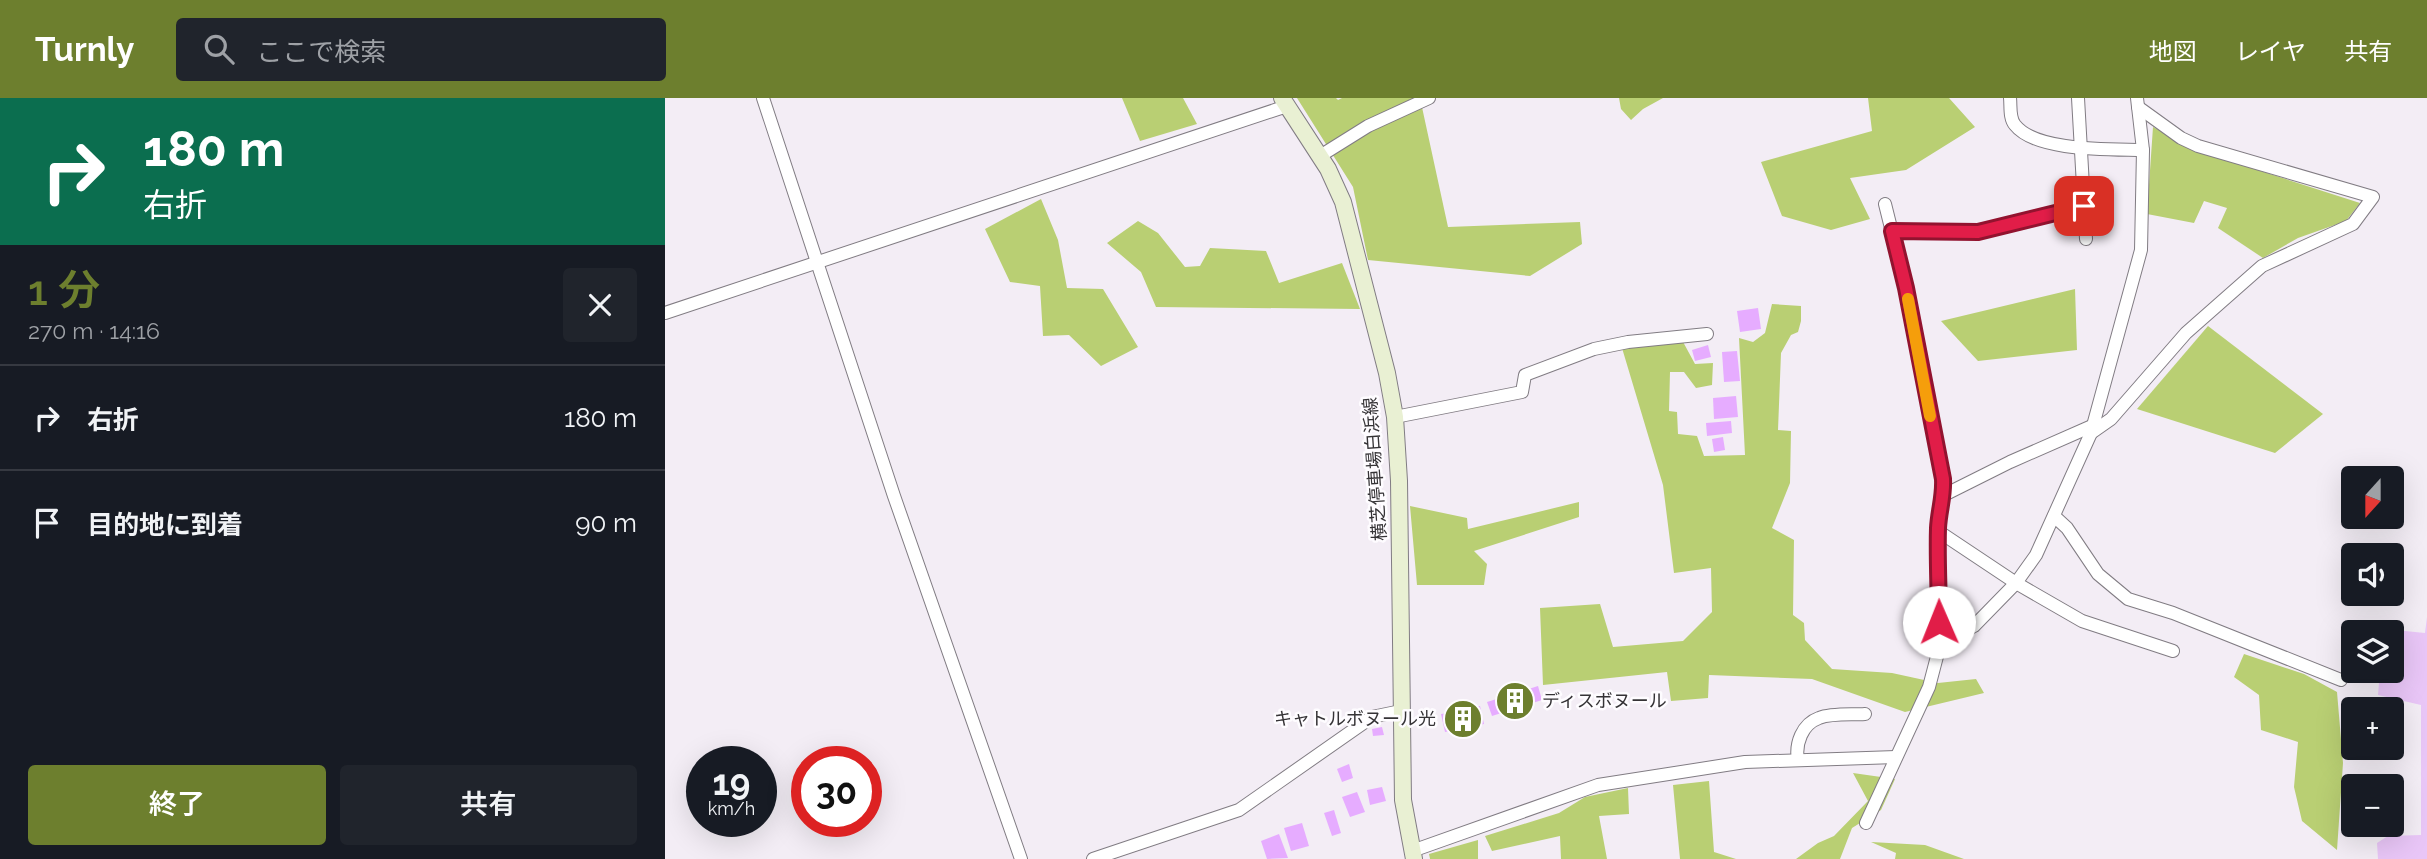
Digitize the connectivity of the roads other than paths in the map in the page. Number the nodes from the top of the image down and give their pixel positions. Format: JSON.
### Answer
{"nodes":[{"id":1,"x":763,"y":98,"type":"edge"},
{"id":2,"x":1429,"y":98,"type":"edge"},
{"id":3,"x":2010,"y":98,"type":"edge"},
{"id":4,"x":2078,"y":98,"type":"edge"},
{"id":5,"x":1285,"y":102,"type":"edge"},
{"id":6,"x":2137,"y":103,"type":"edge"},
{"id":7,"x":2081,"y":148,"type":"junction"},
{"id":8,"x":2143,"y":150,"type":"junction"},
{"id":9,"x":1320,"y":156,"type":"junction"},
{"id":10,"x":1885,"y":204,"type":"dead end"},
{"id":11,"x":2084,"y":206,"type":"junction"},
{"id":12,"x":1892,"y":231,"type":"junction"},
{"id":13,"x":2086,"y":239,"type":"dead end"},
{"id":14,"x":816,"y":262,"type":"junction"},
{"id":15,"x":665,"y":313,"type":"edge"},
{"id":16,"x":1707,"y":334,"type":"dead end"},
{"id":17,"x":1395,"y":417,"type":"junction"},
{"id":18,"x":2091,"y":429,"type":"junction"},
{"id":19,"x":1944,"y":495,"type":"junction"},
{"id":20,"x":2054,"y":516,"type":"junction"},
{"id":21,"x":1938,"y":531,"type":"junction"},
{"id":22,"x":2016,"y":583,"type":"junction"},
{"id":23,"x":1940,"y":645,"type":"junction"},
{"id":24,"x":2172,"y":651,"type":"dead end"},
{"id":25,"x":2341,"y":680,"type":"dead end"},
{"id":26,"x":1401,"y":711,"type":"junction"},
{"id":27,"x":1865,"y":714,"type":"dead end"},
{"id":28,"x":1896,"y":757,"type":"junction"},
{"id":29,"x":1798,"y":760,"type":"junction"},
{"id":30,"x":1866,"y":823,"type":"dead end"},
{"id":31,"x":1413,"y":855,"type":"edge"},
{"id":32,"x":1020,"y":859,"type":"edge"},
{"id":33,"x":1093,"y":859,"type":"edge"}],
"edges":[{"from":1,"to":14,"type":"street"},
{"from":2,"to":9,"type":"street"},
{"from":3,"to":7,"type":"street"},
{"from":4,"to":7,"type":"street"},
{"from":5,"to":9,"type":"main road","name":"横芝停車場白浜線"},
{"from":5,"to":14,"type":"street"},
{"from":6,"to":8,"type":"street"},
{"from":6,"to":18,"type":"street"},
{"from":7,"to":8,"type":"street"},
{"from":7,"to":11,"type":"street"},
{"from":8,"to":18,"type":"street"},
{"from":9,"to":17,"type":"main road","name":"横芝停車場白浜線"},
{"from":10,"to":12,"type":"street"},
{"from":11,"to":12,"type":"street"},
{"from":11,"to":13,"type":"street"},
{"from":12,"to":19,"type":"street"},
{"from":14,"to":15,"type":"street"},
{"from":14,"to":32,"type":"street"},
{"from":16,"to":17,"type":"street"},
{"from":17,"to":26,"type":"main road","name":"横芝停車場白浜線"},
{"from":18,"to":19,"type":"street"},
{"from":18,"to":20,"type":"street"},
{"from":19,"to":21,"type":"street"},
{"from":20,"to":22,"type":"street"},
{"from":20,"to":25,"type":"street"},
{"from":21,"to":22,"type":"street"},
{"from":21,"to":23,"type":"street"},
{"from":22,"to":23,"type":"street"},
{"from":22,"to":24,"type":"street"},
{"from":23,"to":28,"type":"street"},
{"from":26,"to":31,"type":"main road","name":"横芝停車場白浜線"},
{"from":26,"to":33,"type":"street"},
{"from":27,"to":29,"type":"street"},
{"from":28,"to":29,"type":"street"},
{"from":28,"to":30,"type":"street"},
{"from":29,"to":31,"type":"street"}]}
